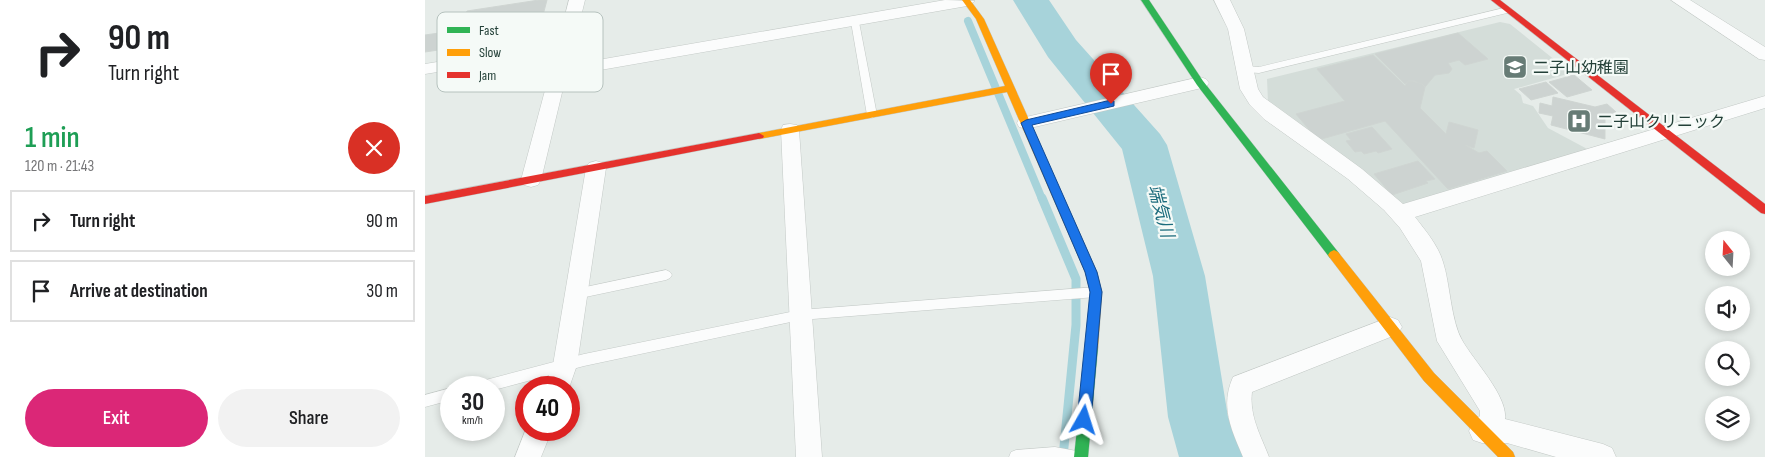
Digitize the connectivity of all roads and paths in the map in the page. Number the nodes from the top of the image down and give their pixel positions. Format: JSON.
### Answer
{"nodes":[{"id":1,"x":967,"y":0,"type":"edge"},
{"id":2,"x":1145,"y":0,"type":"edge"},
{"id":3,"x":1222,"y":0,"type":"edge"},
{"id":4,"x":1495,"y":0,"type":"edge"},
{"id":5,"x":1679,"y":0,"type":"edge"},
{"id":6,"x":1508,"y":10,"type":"junction"},
{"id":7,"x":855,"y":22,"type":"junction"},
{"id":8,"x":1765,"y":55,"type":"edge"},
{"id":9,"x":603,"y":64,"type":"edge"},
{"id":10,"x":1246,"y":69,"type":"junction"},
{"id":11,"x":1201,"y":83,"type":"junction"},
{"id":12,"x":1010,"y":88,"type":"junction"},
{"id":13,"x":553,"y":92,"type":"edge"},
{"id":14,"x":1765,"y":102,"type":"edge"},
{"id":15,"x":872,"y":115,"type":"junction"},
{"id":16,"x":1026,"y":123,"type":"junction"},
{"id":17,"x":790,"y":130,"type":"junction"},
{"id":18,"x":1665,"y":132,"type":"junction"},
{"id":19,"x":596,"y":168,"type":"junction"},
{"id":20,"x":531,"y":180,"type":"junction"},
{"id":21,"x":425,"y":200,"type":"edge"},
{"id":22,"x":1765,"y":210,"type":"edge"},
{"id":23,"x":1401,"y":213,"type":"junction"},
{"id":24,"x":666,"y":275,"type":"dead end"},
{"id":25,"x":1096,"y":292,"type":"junction"},
{"id":26,"x":576,"y":294,"type":"junction"},
{"id":27,"x":801,"y":315,"type":"junction"},
{"id":28,"x":1390,"y":327,"type":"junction"},
{"id":29,"x":565,"y":365,"type":"junction"},
{"id":30,"x":561,"y":376,"type":"edge"},
{"id":31,"x":1475,"y":378,"type":"junction"},
{"id":32,"x":505,"y":381,"type":"edge"},
{"id":33,"x":1441,"y":390,"type":"junction"},
{"id":34,"x":440,"y":397,"type":"edge"},
{"id":35,"x":425,"y":401,"type":"edge"},
{"id":36,"x":1481,"y":431,"type":"junction"},
{"id":37,"x":535,"y":441,"type":"edge"},
{"id":38,"x":528,"y":457,"type":"edge"},
{"id":39,"x":809,"y":457,"type":"edge"},
{"id":40,"x":1016,"y":457,"type":"edge"},
{"id":41,"x":1079,"y":457,"type":"edge"},
{"id":42,"x":1256,"y":457,"type":"edge"},
{"id":43,"x":1508,"y":457,"type":"edge"},
{"id":44,"x":1603,"y":457,"type":"edge"}],
"edges":[{"from":1,"to":7,"type":"street"},
{"from":1,"to":12,"type":"street"},
{"from":2,"to":11,"type":"street"},
{"from":3,"to":10,"type":"street"},
{"from":4,"to":6,"type":"street"},
{"from":5,"to":8,"type":"street"},
{"from":6,"to":10,"type":"lane"},
{"from":6,"to":18,"type":"street"},
{"from":7,"to":9,"type":"street"},
{"from":7,"to":15,"type":"lane"},
{"from":10,"to":23,"type":"street"},
{"from":11,"to":16,"type":"street"},
{"from":11,"to":28,"type":"street"},
{"from":12,"to":15,"type":"street"},
{"from":12,"to":16,"type":"street"},
{"from":13,"to":20,"type":"street"},
{"from":14,"to":18,"type":"street"},
{"from":15,"to":17,"type":"street"},
{"from":16,"to":25,"type":"street"},
{"from":17,"to":19,"type":"street"},
{"from":17,"to":27,"type":"street"},
{"from":18,"to":22,"type":"street"},
{"from":18,"to":23,"type":"street"},
{"from":19,"to":20,"type":"street"},
{"from":19,"to":26,"type":"street"},
{"from":20,"to":21,"type":"street"},
{"from":23,"to":31,"type":"street"},
{"from":24,"to":26,"type":"lane"},
{"from":25,"to":27,"type":"lane"},
{"from":25,"to":41,"type":"street"},
{"from":26,"to":29,"type":"street"},
{"from":27,"to":29,"type":"lane"},
{"from":27,"to":39,"type":"street"},
{"from":28,"to":33,"type":"street"},
{"from":28,"to":42,"type":"street"},
{"from":29,"to":30,"type":"street"},
{"from":29,"to":32,"type":"lane"},
{"from":31,"to":33,"type":"street"},
{"from":31,"to":36,"type":"street"},
{"from":33,"to":36,"type":"street"},
{"from":34,"to":35,"type":"lane"},
{"from":36,"to":43,"type":"street"},
{"from":36,"to":44,"type":"street"},
{"from":37,"to":38,"type":"street"},
{"from":40,"to":41,"type":"lane"}]}
